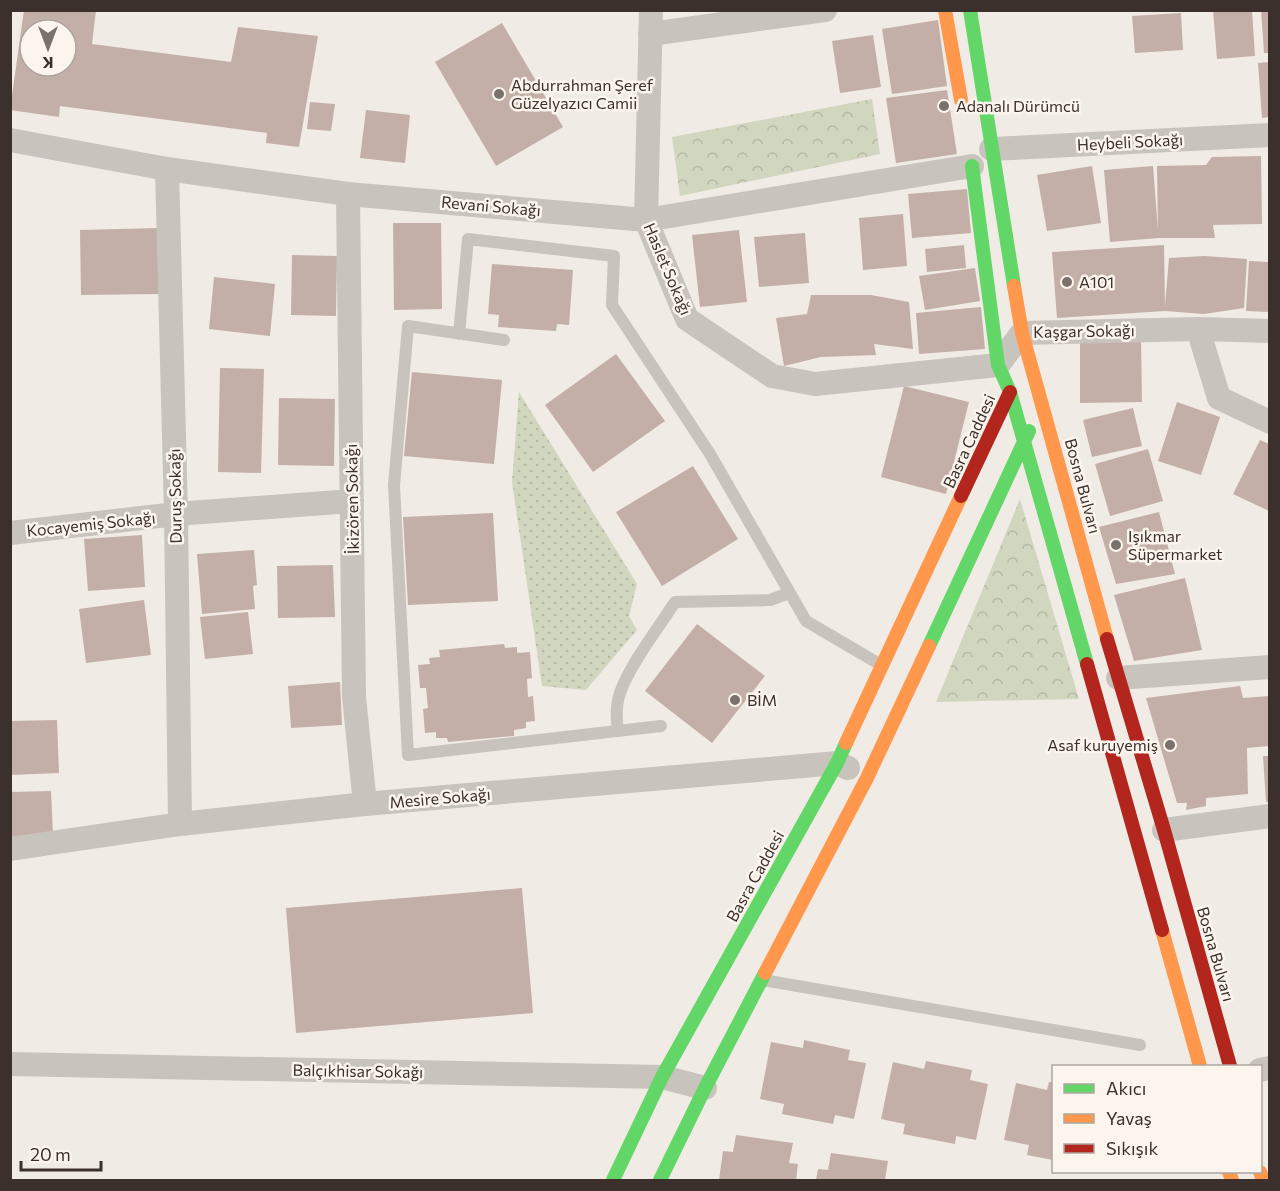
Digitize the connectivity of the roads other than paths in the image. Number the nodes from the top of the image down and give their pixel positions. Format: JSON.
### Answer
{"nodes":[{"id":1,"x":651,"y":10,"type":"edge"},
{"id":2,"x":825,"y":10,"type":"edge"},
{"id":3,"x":945,"y":10,"type":"edge"},
{"id":4,"x":970,"y":10,"type":"edge"},
{"id":5,"x":650,"y":34,"type":"junction"},
{"id":6,"x":963,"y":111,"type":"dead end"},
{"id":7,"x":1269,"y":135,"type":"edge"},
{"id":8,"x":10,"y":140,"type":"edge"},
{"id":9,"x":978,"y":157,"type":"junction"},
{"id":10,"x":167,"y":169,"type":"junction"},
{"id":11,"x":348,"y":194,"type":"junction"},
{"id":12,"x":646,"y":220,"type":"junction"},
{"id":13,"x":1198,"y":329,"type":"junction"},
{"id":14,"x":1269,"y":331,"type":"edge"},
{"id":15,"x":1022,"y":333,"type":"junction"},
{"id":16,"x":459,"y":334,"type":"junction"},
{"id":17,"x":504,"y":340,"type":"dead end"},
{"id":18,"x":998,"y":365,"type":"junction"},
{"id":19,"x":1010,"y":392,"type":"junction"},
{"id":20,"x":1043,"y":403,"type":"junction"},
{"id":21,"x":1269,"y":422,"type":"edge"},
{"id":22,"x":1024,"y":441,"type":"junction"},
{"id":23,"x":352,"y":501,"type":"junction"},
{"id":24,"x":176,"y":514,"type":"junction"},
{"id":25,"x":10,"y":533,"type":"edge"},
{"id":26,"x":789,"y":593,"type":"junction"},
{"id":27,"x":882,"y":666,"type":"junction"},
{"id":28,"x":1269,"y":667,"type":"edge"},
{"id":29,"x":1118,"y":678,"type":"junction"},
{"id":30,"x":661,"y":726,"type":"dead end"},
{"id":31,"x":618,"y":730,"type":"junction"},
{"id":32,"x":837,"y":763,"type":"junction"},
{"id":33,"x":867,"y":778,"type":"junction"},
{"id":34,"x":365,"y":804,"type":"junction"},
{"id":35,"x":1269,"y":816,"type":"edge"},
{"id":36,"x":180,"y":824,"type":"junction"},
{"id":37,"x":1164,"y":830,"type":"junction"},
{"id":38,"x":10,"y":849,"type":"edge"},
{"id":39,"x":762,"y":980,"type":"junction"},
{"id":40,"x":1140,"y":1045,"type":"dead end"},
{"id":41,"x":10,"y":1064,"type":"edge"},
{"id":42,"x":1200,"y":1065,"type":"edge"},
{"id":43,"x":1230,"y":1065,"type":"edge"},
{"id":44,"x":662,"y":1077,"type":"junction"},
{"id":45,"x":705,"y":1088,"type":"junction"},
{"id":46,"x":613,"y":1180,"type":"edge"},
{"id":47,"x":660,"y":1180,"type":"edge"}],
"edges":[{"from":1,"to":5,"type":"street","name":"Haslet Sokağı"},
{"from":2,"to":5,"type":"street"},
{"from":3,"to":6,"type":"main road"},
{"from":4,"to":9,"type":"main road","name":"Bosna Bulvarı"},
{"from":5,"to":12,"type":"street","name":"Haslet Sokağı"},
{"from":7,"to":9,"type":"street","name":"Heybeli Sokağı"},
{"from":8,"to":10,"type":"street","name":"Revani Sokağı"},
{"from":9,"to":12,"type":"street","name":"Revani Sokağı"},
{"from":9,"to":15,"type":"main road","name":"Bosna Bulvarı"},
{"from":9,"to":18,"type":"main road","name":"Bosna Bulvarı"},
{"from":10,"to":11,"type":"street","name":"Revani Sokağı"},
{"from":10,"to":24,"type":"street","name":"Duruş Sokağı"},
{"from":11,"to":12,"type":"street","name":"Revani Sokağı"},
{"from":11,"to":23,"type":"street","name":"İkizören Sokağı"},
{"from":12,"to":18,"type":"street","name":"Haslet Sokağı"},
{"from":13,"to":14,"type":"street","name":"Kaşgar Sokağı"},
{"from":13,"to":15,"type":"street","name":"Kaşgar Sokağı"},
{"from":13,"to":21,"type":"street"},
{"from":15,"to":18,"type":"street","name":"Kaşgar Sokağı"},
{"from":15,"to":20,"type":"main road","name":"Bosna Bulvarı"},
{"from":16,"to":17,"type":"lane"},
{"from":16,"to":26,"type":"lane"},
{"from":16,"to":31,"type":"lane"},
{"from":18,"to":19,"type":"main road","name":"Bosna Bulvarı"},
{"from":19,"to":20,"type":"main road","name":"Basra Caddesi"},
{"from":19,"to":22,"type":"main road","name":"Bosna Bulvarı"},
{"from":19,"to":27,"type":"main road","name":"Basra Caddesi"},
{"from":20,"to":22,"type":"main road"},
{"from":20,"to":29,"type":"main road","name":"Bosna Bulvarı"},
{"from":22,"to":33,"type":"main road"},
{"from":22,"to":42,"type":"main road","name":"Bosna Bulvarı"},
{"from":23,"to":24,"type":"street","name":"Kocayemiş Sokağı"},
{"from":23,"to":34,"type":"street","name":"İkizören Sokağı"},
{"from":24,"to":25,"type":"street","name":"Kocayemiş Sokağı"},
{"from":24,"to":36,"type":"street","name":"Duruş Sokağı"},
{"from":26,"to":27,"type":"lane"},
{"from":26,"to":31,"type":"lane"},
{"from":27,"to":32,"type":"main road","name":"Basra Caddesi"},
{"from":28,"to":29,"type":"street"},
{"from":29,"to":37,"type":"main road","name":"Bosna Bulvarı"},
{"from":30,"to":31,"type":"lane"},
{"from":32,"to":33,"type":"street"},
{"from":32,"to":34,"type":"street","name":"Mesire Sokağı"},
{"from":32,"to":44,"type":"main road","name":"Basra Caddesi"},
{"from":33,"to":39,"type":"main road"},
{"from":34,"to":36,"type":"street","name":"Mesire Sokağı"},
{"from":35,"to":37,"type":"street"},
{"from":36,"to":38,"type":"street","name":"Mesire Sokağı"},
{"from":37,"to":43,"type":"main road","name":"Bosna Bulvarı"},
{"from":39,"to":40,"type":"lane"},
{"from":39,"to":45,"type":"main road"},
{"from":41,"to":44,"type":"street","name":"Balçıkhisar Sokağı"},
{"from":44,"to":45,"type":"street","name":"Balçıkhisar Sokağı"},
{"from":44,"to":46,"type":"main road","name":"Basra Caddesi"},
{"from":45,"to":47,"type":"main road"}]}
